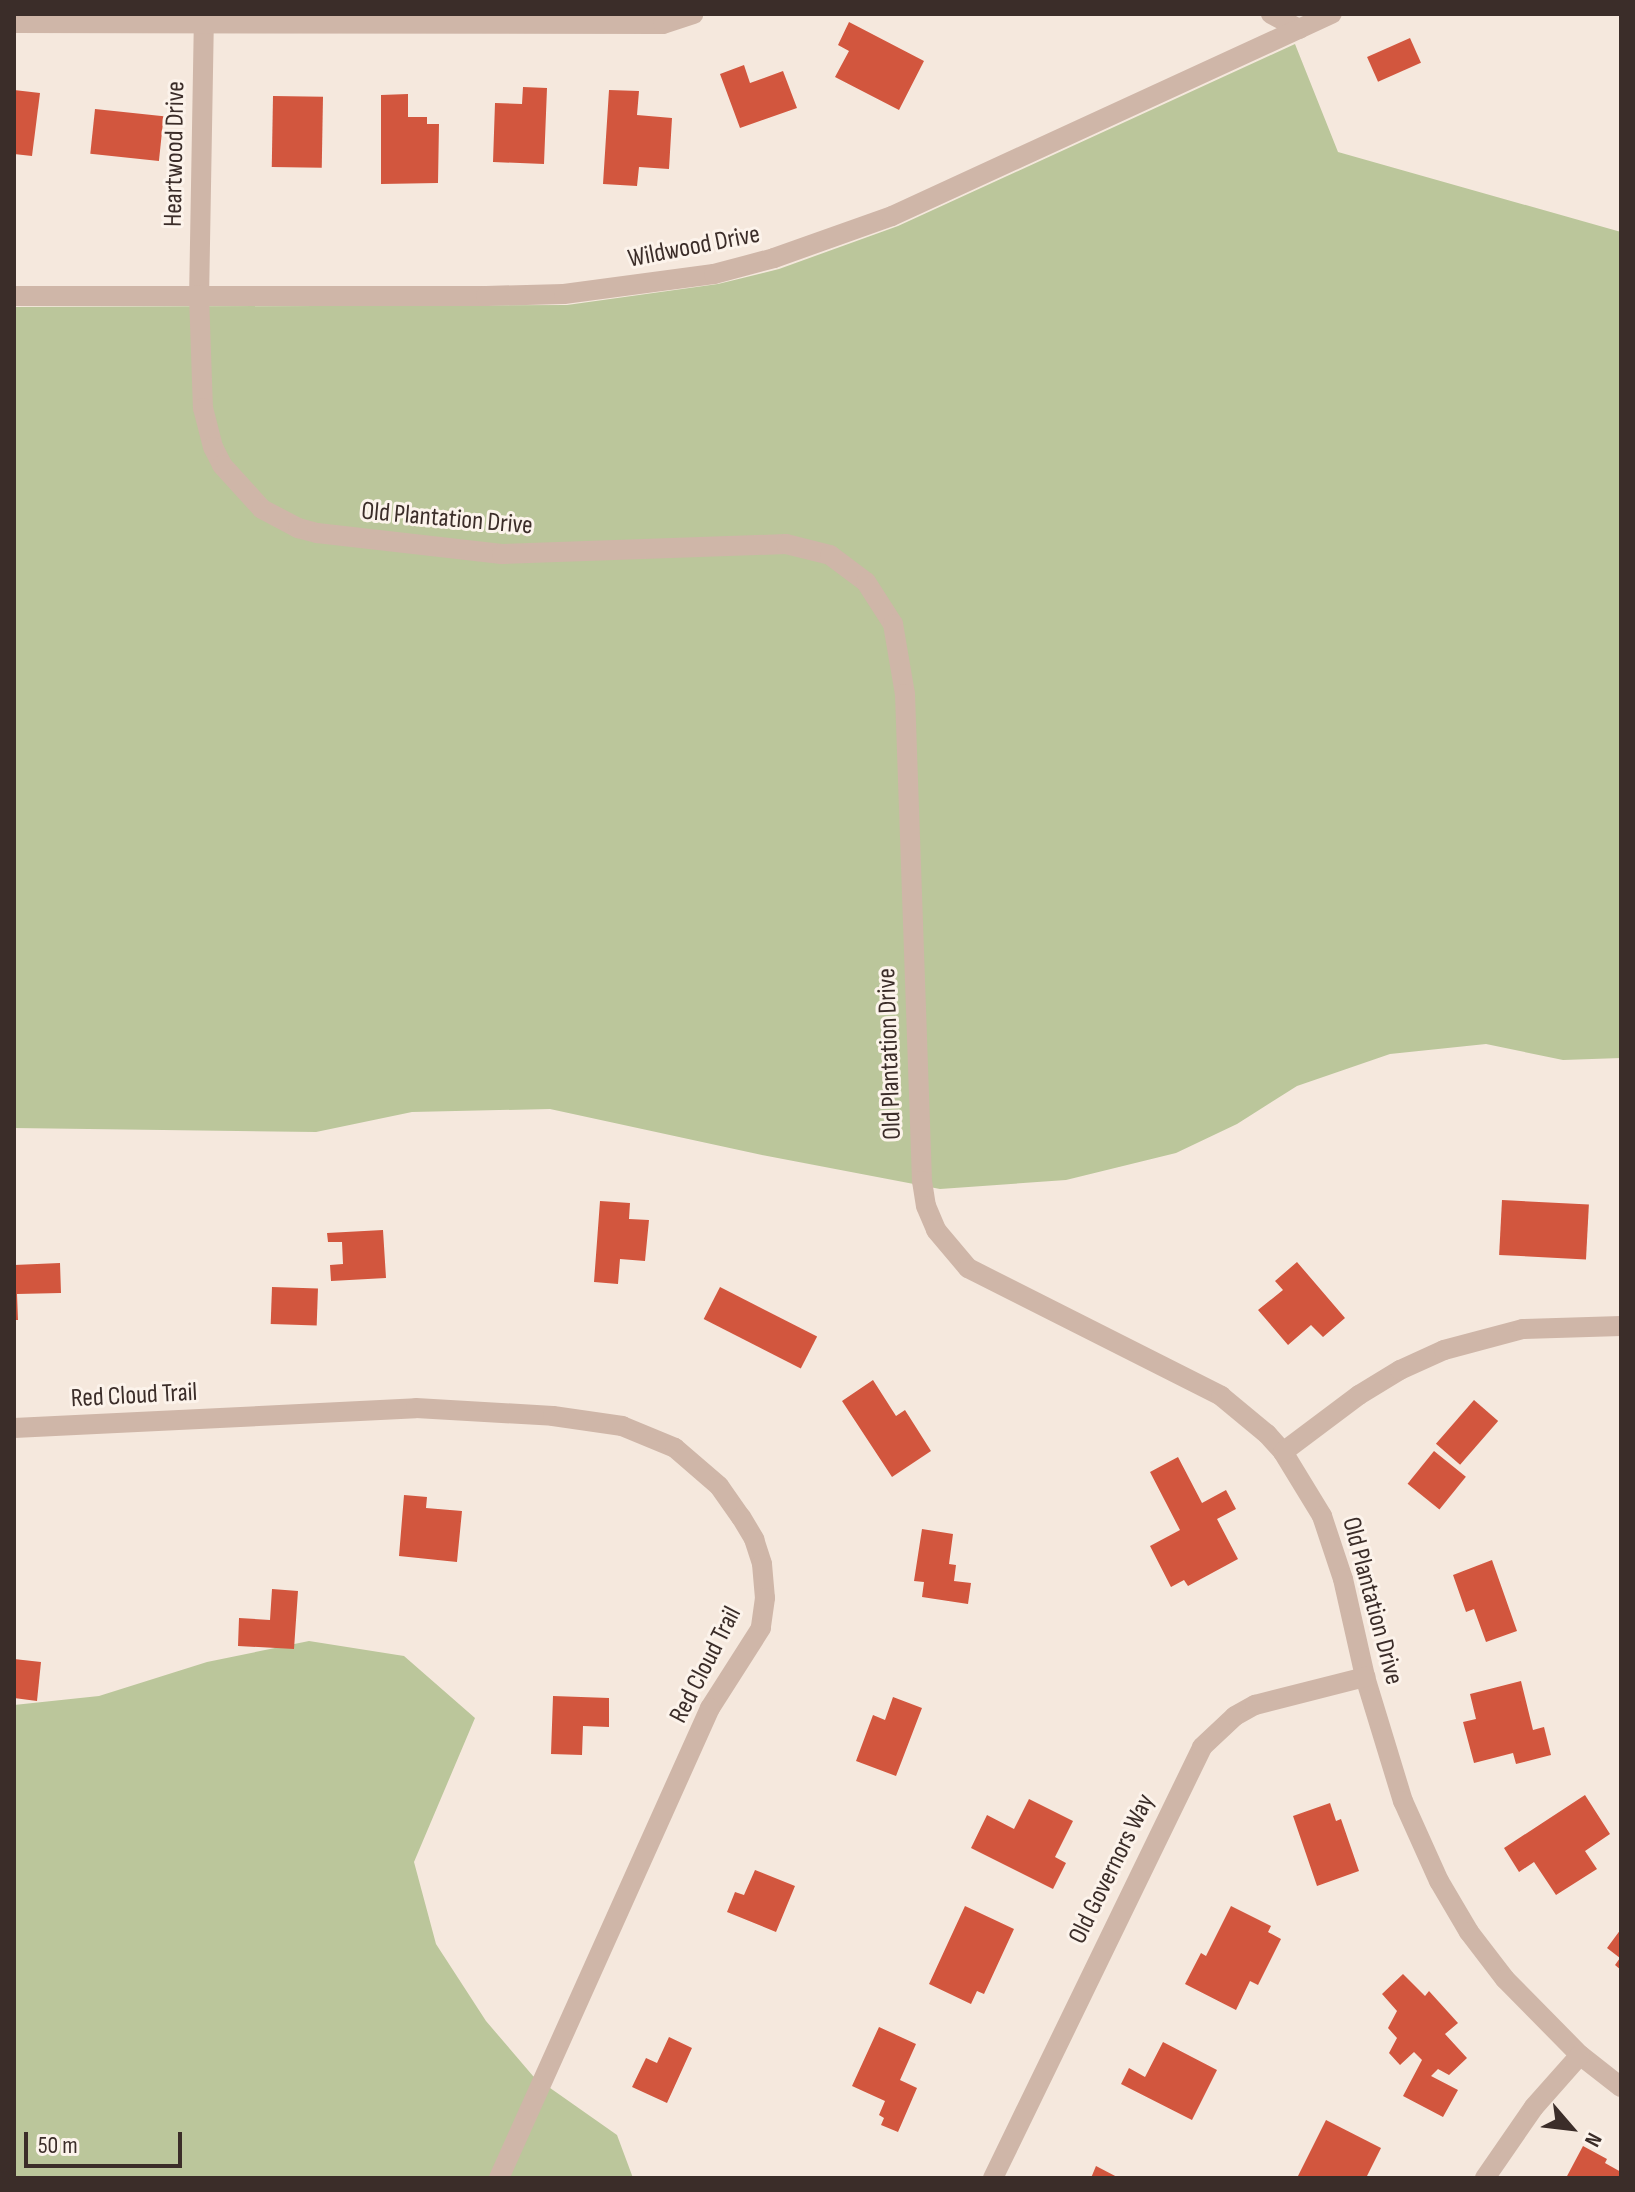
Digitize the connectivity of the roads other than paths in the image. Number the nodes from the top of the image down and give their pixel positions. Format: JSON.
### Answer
{"nodes":[{"id":1,"x":693,"y":14,"type":"edge"},
{"id":2,"x":1271,"y":14,"type":"edge"},
{"id":3,"x":1332,"y":14,"type":"edge"},
{"id":4,"x":204,"y":19,"type":"edge"},
{"id":5,"x":1304,"y":22,"type":"edge"},
{"id":6,"x":14,"y":23,"type":"edge"},
{"id":7,"x":199,"y":295,"type":"junction"},
{"id":8,"x":14,"y":296,"type":"edge"},
{"id":9,"x":1621,"y":1326,"type":"edge"},
{"id":10,"x":14,"y":1428,"type":"edge"},
{"id":11,"x":1283,"y":1452,"type":"junction"},
{"id":12,"x":1365,"y":1677,"type":"junction"},
{"id":13,"x":1580,"y":2055,"type":"junction"},
{"id":14,"x":1621,"y":2087,"type":"edge"},
{"id":15,"x":499,"y":2178,"type":"edge"},
{"id":16,"x":993,"y":2178,"type":"edge"},
{"id":17,"x":1485,"y":2178,"type":"edge"}],
"edges":[{"from":1,"to":4,"type":"street"},
{"from":2,"to":5,"type":"street"},
{"from":3,"to":5,"type":"street","name":"Wildwood Drive"},
{"from":4,"to":6,"type":"street"},
{"from":4,"to":7,"type":"street","name":"Heartwood Drive"},
{"from":5,"to":7,"type":"street","name":"Wildwood Drive"},
{"from":7,"to":8,"type":"street","name":"Wildwood Drive"},
{"from":7,"to":11,"type":"street","name":"Old Plantation Drive"},
{"from":9,"to":11,"type":"street"},
{"from":10,"to":15,"type":"street","name":"Red Cloud Trail"},
{"from":11,"to":12,"type":"street","name":"Old Plantation Drive"},
{"from":12,"to":13,"type":"street","name":"Old Plantation Drive"},
{"from":12,"to":16,"type":"street","name":"Old Governors Way"},
{"from":13,"to":14,"type":"street","name":"Old Plantation Drive"},
{"from":13,"to":17,"type":"street"}]}
